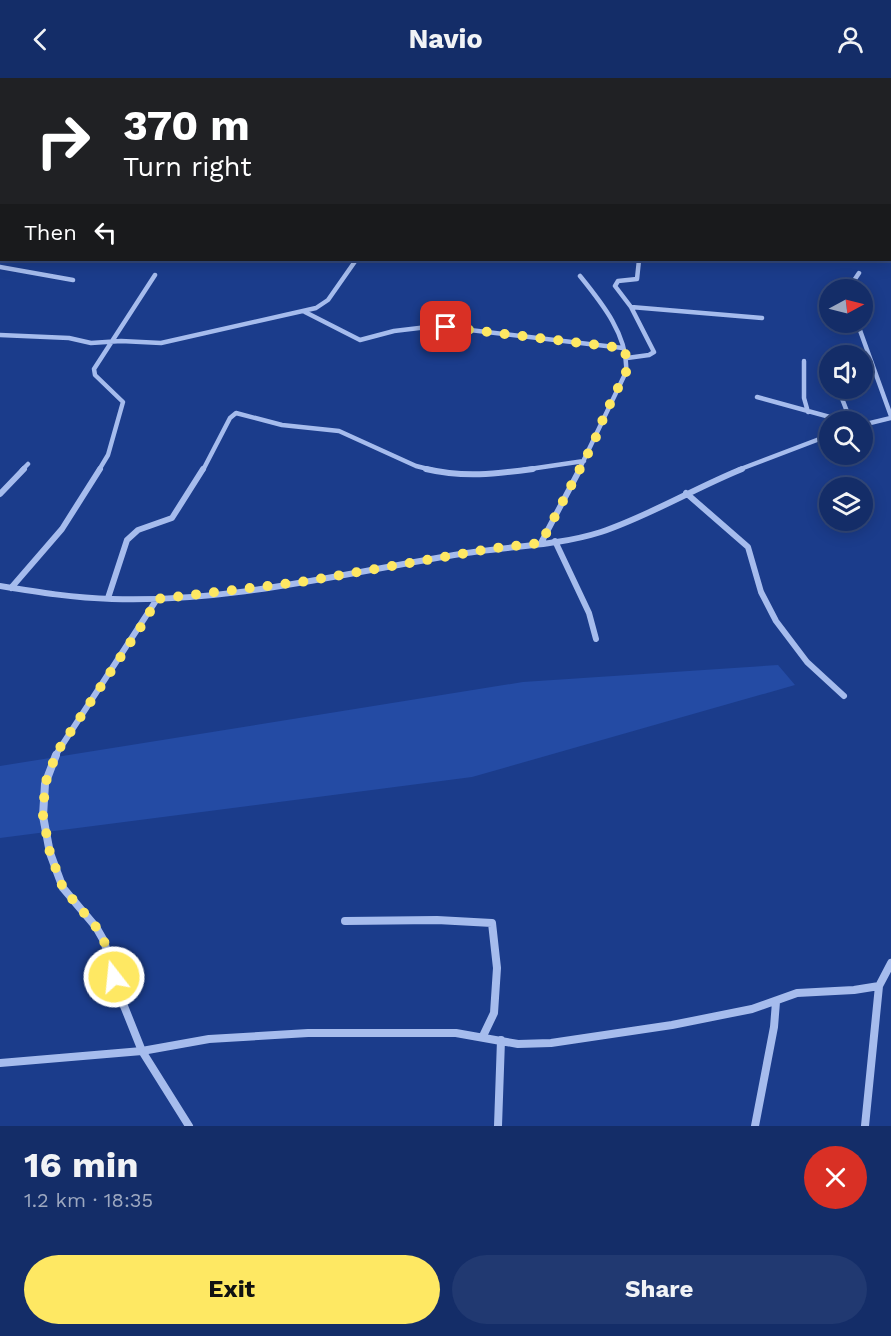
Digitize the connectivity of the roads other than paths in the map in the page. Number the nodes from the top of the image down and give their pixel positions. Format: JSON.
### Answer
{"nodes":[{"id":1,"x":356,"y":261,"type":"edge"},
{"id":2,"x":639,"y":261,"type":"edge"},
{"id":3,"x":0,"y":267,"type":"edge"},
{"id":4,"x":859,"y":273,"type":"dead end"},
{"id":5,"x":155,"y":275,"type":"dead end"},
{"id":6,"x":580,"y":276,"type":"dead end"},
{"id":7,"x":855,"y":279,"type":"edge"},
{"id":8,"x":73,"y":280,"type":"dead end"},
{"id":9,"x":631,"y":307,"type":"junction"},
{"id":10,"x":305,"y":312,"type":"junction"},
{"id":11,"x":762,"y":318,"type":"dead end"},
{"id":12,"x":861,"y":333,"type":"edge"},
{"id":13,"x":3,"y":335,"type":"edge"},
{"id":14,"x":0,"y":342,"type":"edge"},
{"id":15,"x":110,"y":342,"type":"junction"},
{"id":16,"x":623,"y":348,"type":"junction"},
{"id":17,"x":627,"y":358,"type":"junction"},
{"id":18,"x":804,"y":361,"type":"dead end"},
{"id":19,"x":757,"y":398,"type":"dead end"},
{"id":20,"x":808,"y":412,"type":"junction"},
{"id":21,"x":819,"y":415,"type":"edge"},
{"id":22,"x":891,"y":417,"type":"edge"},
{"id":23,"x":873,"y":422,"type":"edge"},
{"id":24,"x":819,"y":439,"type":"edge"},
{"id":25,"x":584,"y":461,"type":"junction"},
{"id":26,"x":28,"y":464,"type":"dead end"},
{"id":27,"x":686,"y":493,"type":"junction"},
{"id":28,"x":0,"y":494,"type":"edge"},
{"id":29,"x":555,"y":541,"type":"junction"},
{"id":30,"x":541,"y":543,"type":"junction"},
{"id":31,"x":0,"y":586,"type":"edge"},
{"id":32,"x":11,"y":588,"type":"junction"},
{"id":33,"x":108,"y":598,"type":"junction"},
{"id":34,"x":157,"y":599,"type":"junction"},
{"id":35,"x":596,"y":639,"type":"dead end"},
{"id":36,"x":844,"y":696,"type":"dead end"},
{"id":37,"x":345,"y":921,"type":"dead end"},
{"id":38,"x":891,"y":963,"type":"edge"},
{"id":39,"x":879,"y":986,"type":"junction"},
{"id":40,"x":776,"y":1002,"type":"junction"},
{"id":41,"x":483,"y":1036,"type":"junction"},
{"id":42,"x":501,"y":1040,"type":"junction"},
{"id":43,"x":142,"y":1051,"type":"junction"},
{"id":44,"x":0,"y":1063,"type":"edge"},
{"id":45,"x":189,"y":1126,"type":"edge"},
{"id":46,"x":498,"y":1126,"type":"edge"},
{"id":47,"x":755,"y":1126,"type":"edge"},
{"id":48,"x":865,"y":1126,"type":"edge"}],
"edges":[{"from":1,"to":10,"type":"street"},
{"from":2,"to":9,"type":"street"},
{"from":3,"to":8,"type":"street"},
{"from":4,"to":7,"type":"street"},
{"from":5,"to":15,"type":"street"},
{"from":6,"to":16,"type":"street"},
{"from":9,"to":11,"type":"street"},
{"from":9,"to":17,"type":"street"},
{"from":10,"to":15,"type":"street"},
{"from":10,"to":16,"type":"street"},
{"from":12,"to":22,"type":"street"},
{"from":13,"to":14,"type":"street"},
{"from":13,"to":15,"type":"street"},
{"from":15,"to":32,"type":"street"},
{"from":16,"to":17,"type":"street"},
{"from":17,"to":25,"type":"street"},
{"from":18,"to":20,"type":"street"},
{"from":19,"to":20,"type":"street"},
{"from":20,"to":21,"type":"street"},
{"from":22,"to":23,"type":"street"},
{"from":24,"to":27,"type":"street"},
{"from":25,"to":30,"type":"street"},
{"from":25,"to":33,"type":"street"},
{"from":26,"to":28,"type":"street"},
{"from":27,"to":29,"type":"street"},
{"from":27,"to":36,"type":"street"},
{"from":29,"to":30,"type":"street"},
{"from":29,"to":35,"type":"street"},
{"from":30,"to":34,"type":"street"},
{"from":31,"to":32,"type":"street"},
{"from":32,"to":33,"type":"street"},
{"from":33,"to":34,"type":"street"},
{"from":34,"to":43,"type":"street"},
{"from":37,"to":41,"type":"street"},
{"from":38,"to":39,"type":"street"},
{"from":39,"to":40,"type":"street"},
{"from":39,"to":48,"type":"street"},
{"from":40,"to":42,"type":"street"},
{"from":40,"to":47,"type":"street"},
{"from":41,"to":42,"type":"street"},
{"from":41,"to":43,"type":"street"},
{"from":42,"to":46,"type":"street"},
{"from":43,"to":44,"type":"street"},
{"from":43,"to":45,"type":"street"}]}
